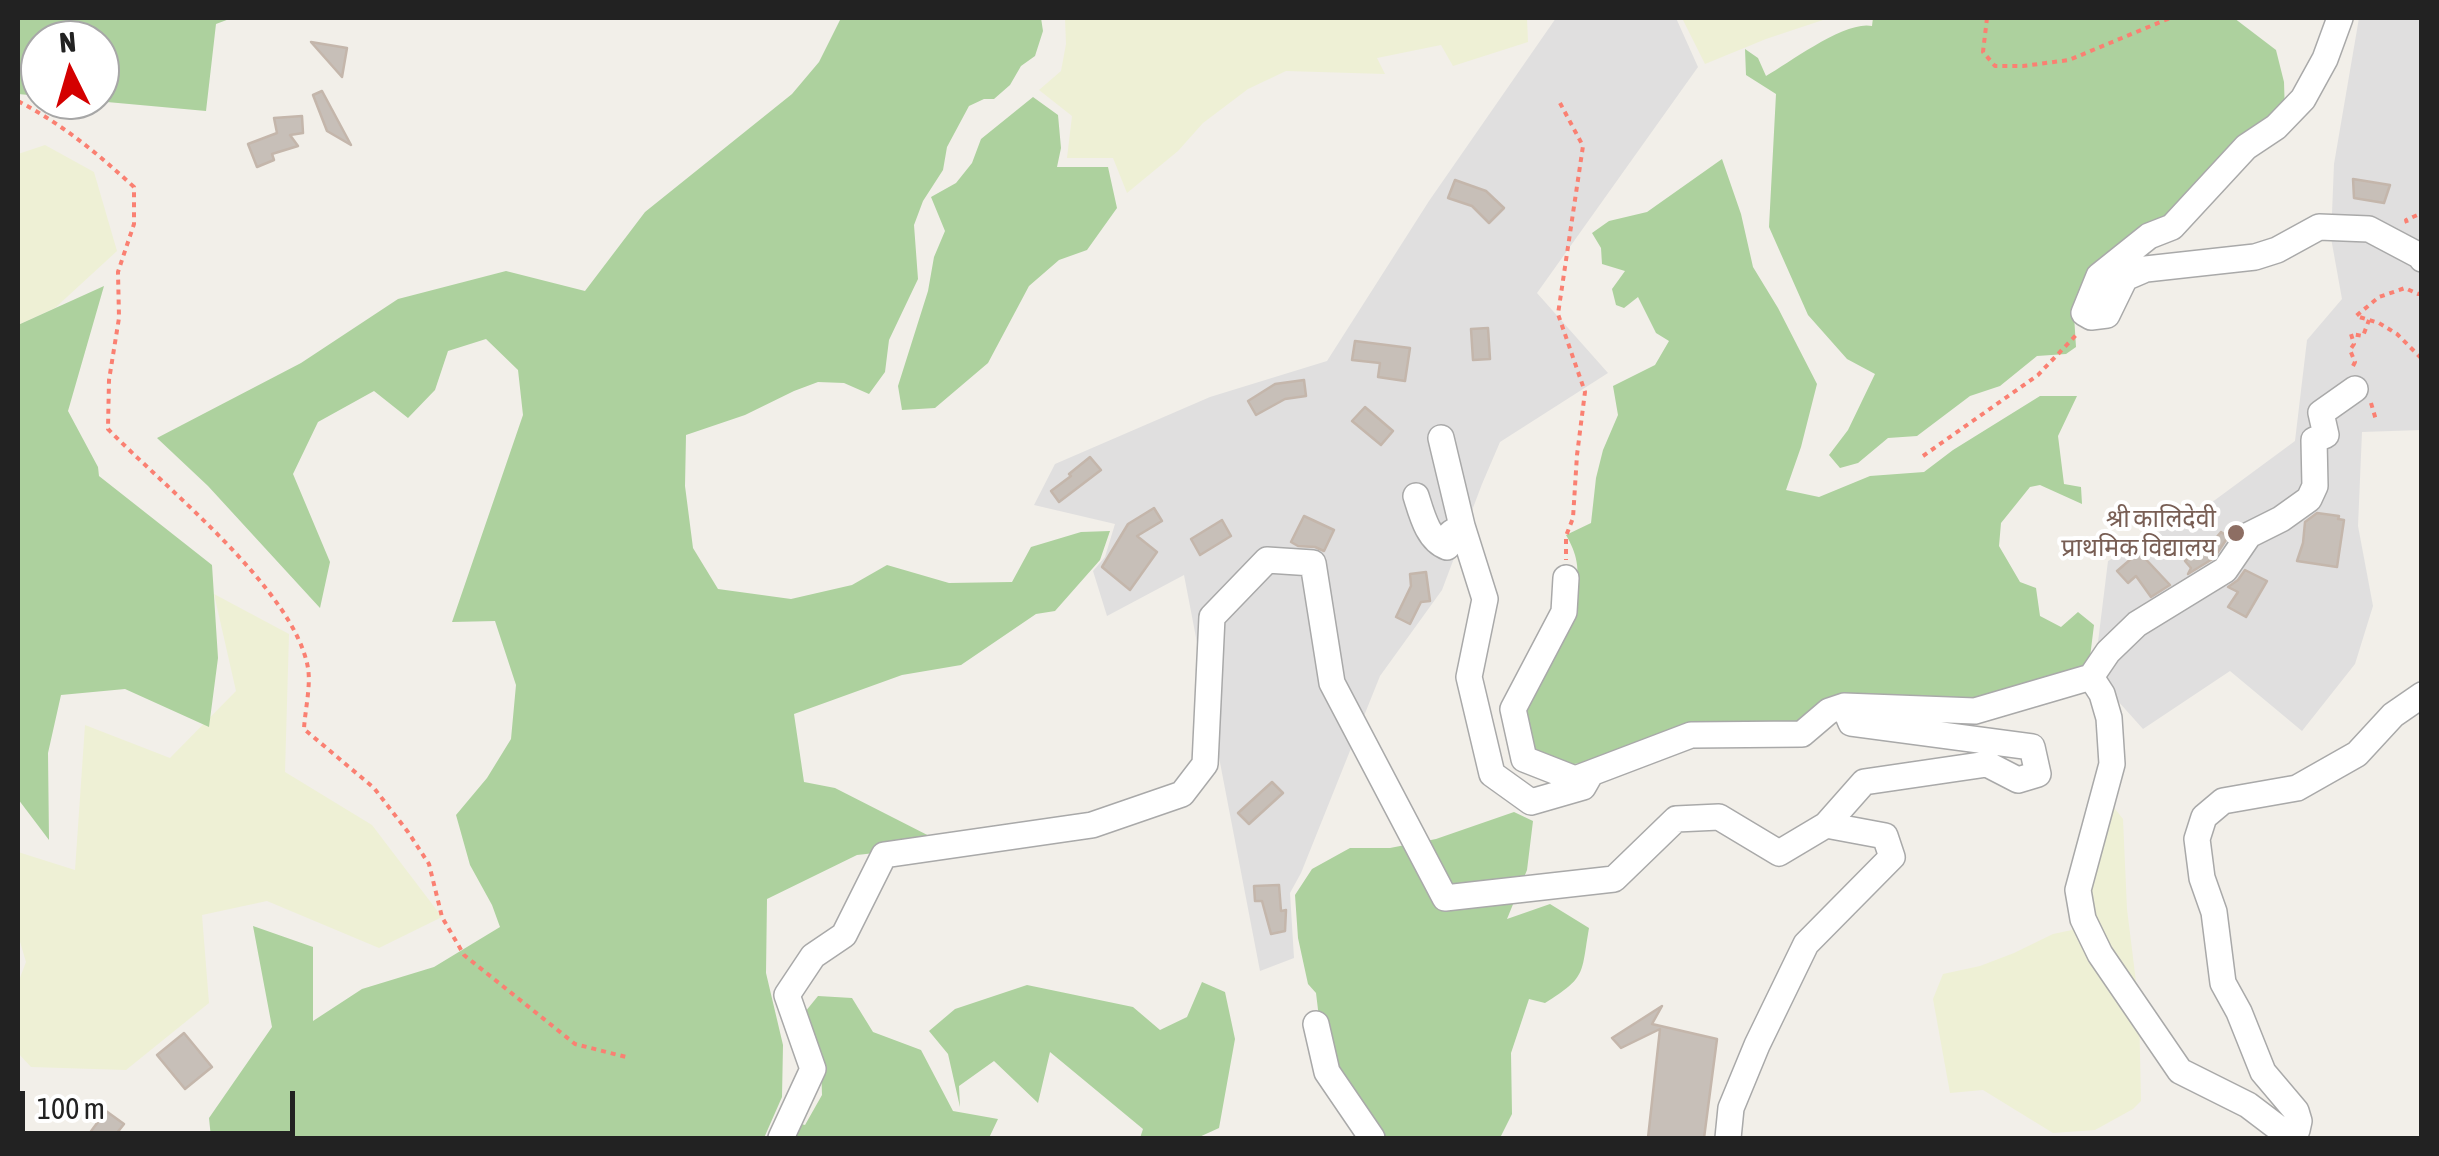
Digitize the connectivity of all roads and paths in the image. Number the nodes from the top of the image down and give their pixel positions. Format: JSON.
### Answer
{"nodes":[{"id":1,"x":1987,"y":18,"type":"edge"},
{"id":2,"x":2170,"y":18,"type":"edge"},
{"id":3,"x":2340,"y":18,"type":"edge"},
{"id":4,"x":18,"y":101,"type":"edge"},
{"id":5,"x":1560,"y":103,"type":"dead end"},
{"id":6,"x":2422,"y":259,"type":"edge"},
{"id":7,"x":2422,"y":293,"type":"edge"},
{"id":8,"x":2091,"y":318,"type":"junction"},
{"id":9,"x":2422,"y":359,"type":"edge"},
{"id":10,"x":2356,"y":389,"type":"dead end"},
{"id":11,"x":1441,"y":438,"type":"dead end"},
{"id":12,"x":1923,"y":456,"type":"dead end"},
{"id":13,"x":1416,"y":496,"type":"dead end"},
{"id":14,"x":1462,"y":526,"type":"junction"},
{"id":15,"x":1566,"y":578,"type":"joint"},
{"id":16,"x":2090,"y":678,"type":"junction"},
{"id":17,"x":2422,"y":695,"type":"edge"},
{"id":18,"x":1844,"y":706,"type":"junction"},
{"id":19,"x":1591,"y":772,"type":"junction"},
{"id":20,"x":1826,"y":825,"type":"junction"},
{"id":21,"x":1316,"y":1024,"type":"dead end"},
{"id":22,"x":630,"y":1058,"type":"dead end"},
{"id":23,"x":781,"y":1138,"type":"edge"},
{"id":24,"x":1372,"y":1138,"type":"edge"},
{"id":25,"x":1728,"y":1138,"type":"edge"}],
"edges":[{"from":1,"to":2,"type":"path"},
{"from":3,"to":8,"type":"street"},
{"from":4,"to":22,"type":"path"},
{"from":5,"to":15,"type":"path"},
{"from":6,"to":8,"type":"street"},
{"from":7,"to":9,"type":"path"},
{"from":8,"to":12,"type":"path"},
{"from":10,"to":16,"type":"street"},
{"from":11,"to":14,"type":"street"},
{"from":13,"to":14,"type":"street"},
{"from":14,"to":19,"type":"street"},
{"from":15,"to":19,"type":"street"},
{"from":16,"to":17,"type":"street"},
{"from":16,"to":18,"type":"street"},
{"from":18,"to":19,"type":"street"},
{"from":18,"to":20,"type":"street"},
{"from":20,"to":23,"type":"street"},
{"from":20,"to":25,"type":"street"},
{"from":21,"to":24,"type":"street"}]}
